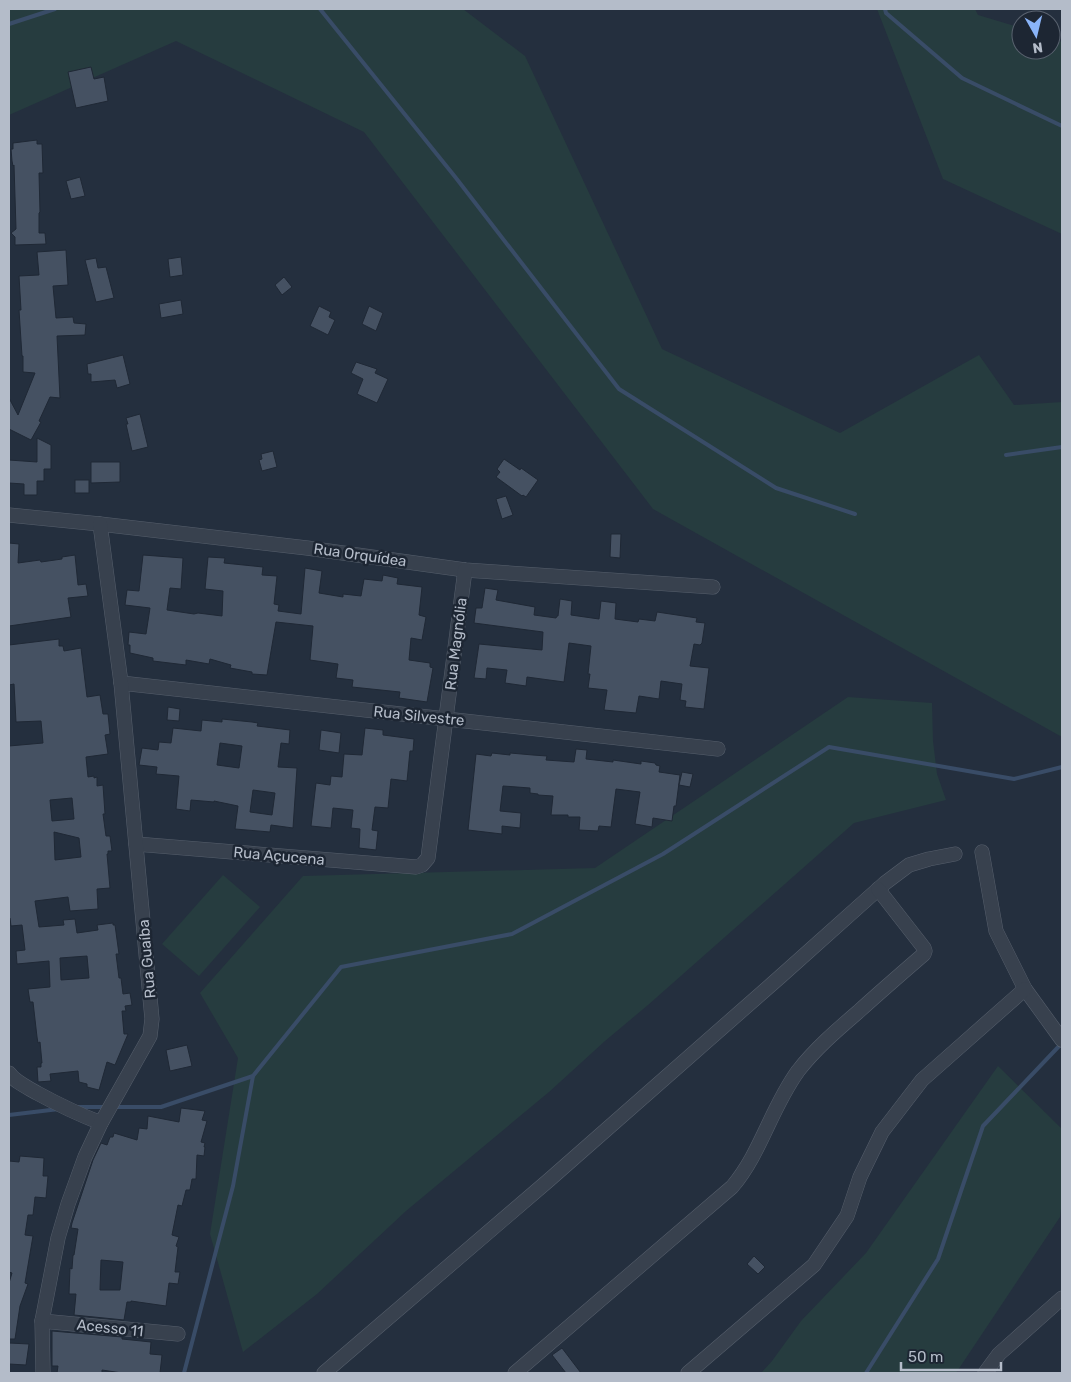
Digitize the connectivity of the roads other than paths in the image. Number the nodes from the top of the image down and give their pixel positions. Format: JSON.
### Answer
{"nodes":[{"id":1,"x":9,"y":515,"type":"edge"},
{"id":2,"x":100,"y":524,"type":"junction"},
{"id":3,"x":465,"y":570,"type":"junction"},
{"id":4,"x":713,"y":587,"type":"dead end"},
{"id":5,"x":121,"y":683,"type":"junction"},
{"id":6,"x":446,"y":720,"type":"junction"},
{"id":7,"x":718,"y":749,"type":"dead end"},
{"id":8,"x":136,"y":844,"type":"junction"},
{"id":9,"x":982,"y":852,"type":"dead end"},
{"id":10,"x":955,"y":854,"type":"dead end"},
{"id":11,"x":422,"y":865,"type":"joint"},
{"id":12,"x":878,"y":889,"type":"junction"},
{"id":13,"x":1025,"y":989,"type":"junction"},
{"id":14,"x":1062,"y":1040,"type":"edge"},
{"id":15,"x":9,"y":1072,"type":"edge"},
{"id":16,"x":101,"y":1123,"type":"junction"},
{"id":17,"x":1062,"y":1298,"type":"edge"},
{"id":18,"x":42,"y":1321,"type":"junction"},
{"id":19,"x":178,"y":1334,"type":"dead end"},
{"id":20,"x":43,"y":1373,"type":"edge"},
{"id":21,"x":324,"y":1373,"type":"edge"},
{"id":22,"x":514,"y":1373,"type":"edge"},
{"id":23,"x":688,"y":1373,"type":"edge"},
{"id":24,"x":985,"y":1373,"type":"edge"}],
"edges":[{"from":1,"to":2,"type":"street","name":"Rua Orquídea"},
{"from":2,"to":3,"type":"street","name":"Rua Orquídea"},
{"from":2,"to":5,"type":"street","name":"Rua Guaíba"},
{"from":3,"to":4,"type":"street","name":"Rua Orquídea"},
{"from":3,"to":6,"type":"street","name":"Rua Magnólia"},
{"from":5,"to":6,"type":"street","name":"Rua Silvestre"},
{"from":5,"to":8,"type":"street","name":"Rua Guaíba"},
{"from":6,"to":7,"type":"street","name":"Rua Silvestre"},
{"from":6,"to":11,"type":"street","name":"Rua Magnólia"},
{"from":8,"to":11,"type":"street","name":"Rua Açucena"},
{"from":8,"to":16,"type":"street","name":"Rua Guaíba"},
{"from":9,"to":13,"type":"street"},
{"from":10,"to":12,"type":"street"},
{"from":12,"to":21,"type":"street"},
{"from":12,"to":22,"type":"street"},
{"from":13,"to":14,"type":"street"},
{"from":13,"to":23,"type":"street"},
{"from":15,"to":16,"type":"street"},
{"from":16,"to":18,"type":"street","name":"Rua Guaíba"},
{"from":17,"to":24,"type":"street"},
{"from":18,"to":19,"type":"street","name":"Acesso 11"},
{"from":18,"to":20,"type":"street","name":"Rua Guaíba"}]}
